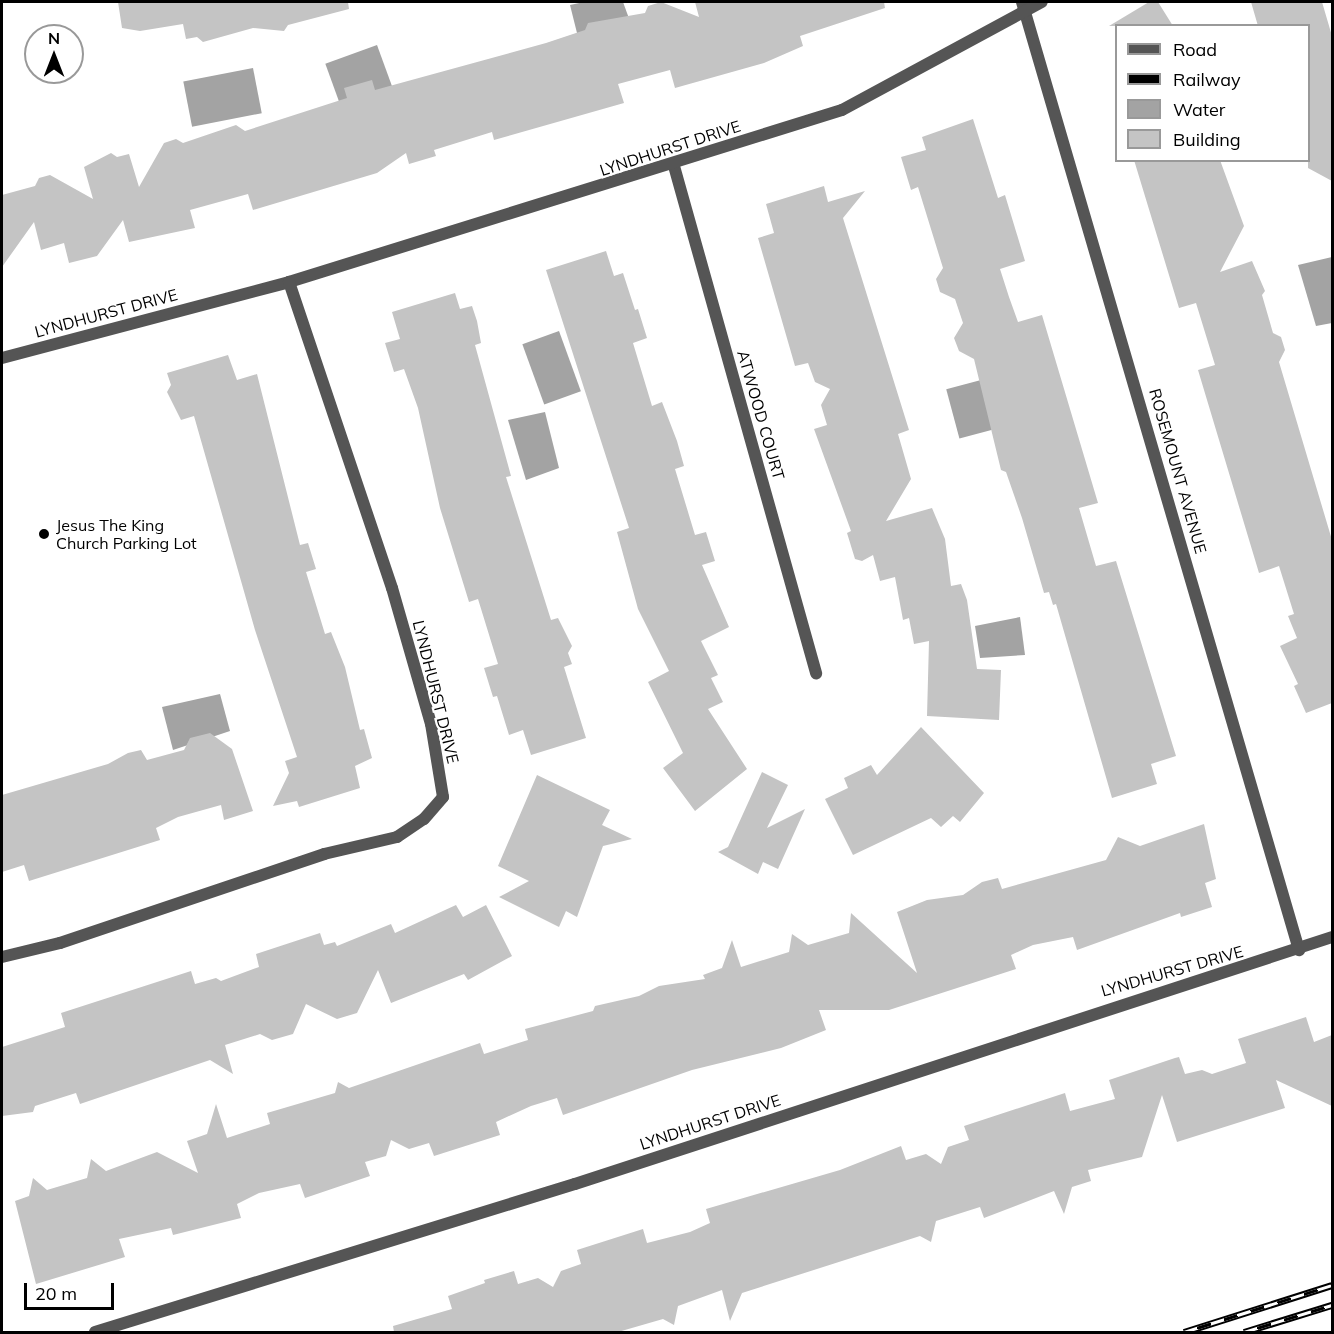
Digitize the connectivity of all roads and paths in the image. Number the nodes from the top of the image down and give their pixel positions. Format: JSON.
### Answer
{"nodes":[{"id":1,"x":1042,"y":2,"type":"edge"},
{"id":2,"x":1025,"y":7,"type":"edge"},
{"id":3,"x":674,"y":166,"type":"junction"},
{"id":4,"x":290,"y":282,"type":"junction"},
{"id":5,"x":2,"y":358,"type":"edge"},
{"id":6,"x":816,"y":673,"type":"dead end"},
{"id":7,"x":1332,"y":937,"type":"edge"},
{"id":8,"x":1299,"y":950,"type":"junction"},
{"id":9,"x":2,"y":957,"type":"edge"},
{"id":10,"x":95,"y":1332,"type":"edge"}],
"edges":[{"from":1,"to":2,"type":"street","name":"LYNDHURST DRIVE"},
{"from":2,"to":3,"type":"street","name":"LYNDHURST DRIVE"},
{"from":2,"to":8,"type":"street","name":"ROSEMOUNT AVENUE"},
{"from":3,"to":4,"type":"street","name":"LYNDHURST DRIVE"},
{"from":3,"to":6,"type":"street","name":"ATWOOD COURT"},
{"from":4,"to":5,"type":"street","name":"LYNDHURST DRIVE"},
{"from":4,"to":9,"type":"street","name":"LYNDHURST DRIVE"},
{"from":7,"to":8,"type":"street","name":"LYNDHURST DRIVE"},
{"from":8,"to":10,"type":"street","name":"LYNDHURST DRIVE"}]}
